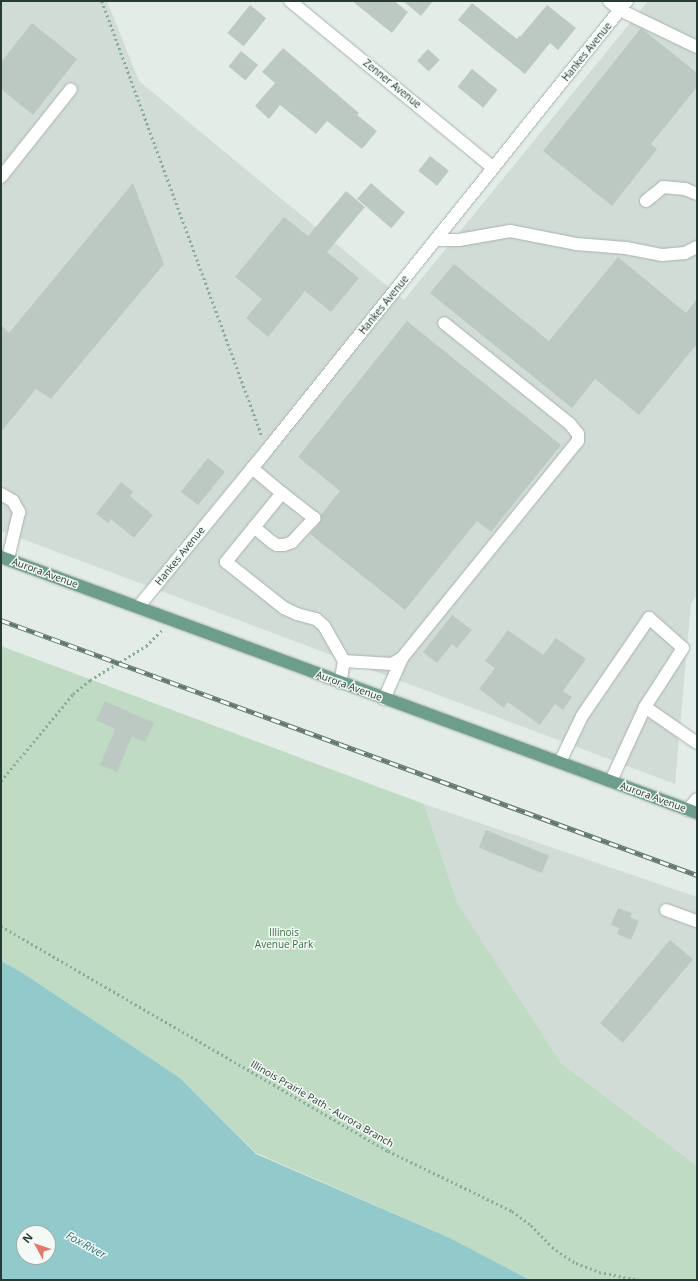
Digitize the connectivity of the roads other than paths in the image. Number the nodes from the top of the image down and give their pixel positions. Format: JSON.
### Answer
{"nodes":[{"id":1,"x":290,"y":1,"type":"edge"},
{"id":2,"x":609,"y":1,"type":"edge"},
{"id":3,"x":624,"y":5,"type":"edge"},
{"id":4,"x":697,"y":47,"type":"edge"},
{"id":5,"x":71,"y":89,"type":"dead end"},
{"id":6,"x":493,"y":168,"type":"junction"},
{"id":7,"x":1,"y":177,"type":"edge"},
{"id":8,"x":697,"y":194,"type":"edge"},
{"id":9,"x":646,"y":201,"type":"dead end"},
{"id":10,"x":436,"y":240,"type":"junction"},
{"id":11,"x":697,"y":247,"type":"edge"},
{"id":12,"x":444,"y":323,"type":"dead end"},
{"id":13,"x":252,"y":468,"type":"junction"},
{"id":14,"x":282,"y":493,"type":"junction"},
{"id":15,"x":1,"y":494,"type":"edge"},
{"id":16,"x":254,"y":527,"type":"junction"},
{"id":17,"x":4,"y":558,"type":"edge"},
{"id":18,"x":139,"y":606,"type":"junction"},
{"id":19,"x":402,"y":658,"type":"junction"},
{"id":20,"x":344,"y":661,"type":"junction"},
{"id":21,"x":340,"y":683,"type":"junction"},
{"id":22,"x":384,"y":699,"type":"junction"},
{"id":23,"x":644,"y":707,"type":"junction"},
{"id":24,"x":697,"y":743,"type":"edge"},
{"id":25,"x":560,"y":762,"type":"junction"},
{"id":26,"x":611,"y":781,"type":"junction"},
{"id":27,"x":697,"y":799,"type":"edge"},
{"id":28,"x":693,"y":811,"type":"edge"},
{"id":29,"x":666,"y":910,"type":"dead end"},
{"id":30,"x":697,"y":921,"type":"edge"}],
"edges":[{"from":1,"to":6,"type":"street","name":"Zenner Avenue"},
{"from":2,"to":3,"type":"street"},
{"from":3,"to":4,"type":"street"},
{"from":3,"to":6,"type":"street","name":"Hankes Avenue"},
{"from":5,"to":7,"type":"street"},
{"from":6,"to":10,"type":"street","name":"Hankes Avenue"},
{"from":8,"to":9,"type":"street"},
{"from":10,"to":11,"type":"street"},
{"from":10,"to":13,"type":"street","name":"Hankes Avenue"},
{"from":12,"to":19,"type":"street"},
{"from":13,"to":14,"type":"street"},
{"from":13,"to":18,"type":"street","name":"Hankes Avenue"},
{"from":14,"to":16,"type":"street"},
{"from":14,"to":16,"type":"street"},
{"from":15,"to":17,"type":"street"},
{"from":16,"to":20,"type":"street"},
{"from":17,"to":18,"type":"main road","name":"Aurora Avenue"},
{"from":18,"to":21,"type":"main road","name":"Aurora Avenue"},
{"from":19,"to":20,"type":"street"},
{"from":19,"to":22,"type":"street"},
{"from":20,"to":21,"type":"street"},
{"from":21,"to":22,"type":"main road","name":"Aurora Avenue"},
{"from":22,"to":25,"type":"main road","name":"Aurora Avenue"},
{"from":23,"to":24,"type":"street"},
{"from":23,"to":25,"type":"street"},
{"from":23,"to":26,"type":"street"},
{"from":25,"to":26,"type":"main road","name":"Aurora Avenue"},
{"from":26,"to":28,"type":"main road","name":"Aurora Avenue"},
{"from":27,"to":28,"type":"street"},
{"from":29,"to":30,"type":"street"}]}
